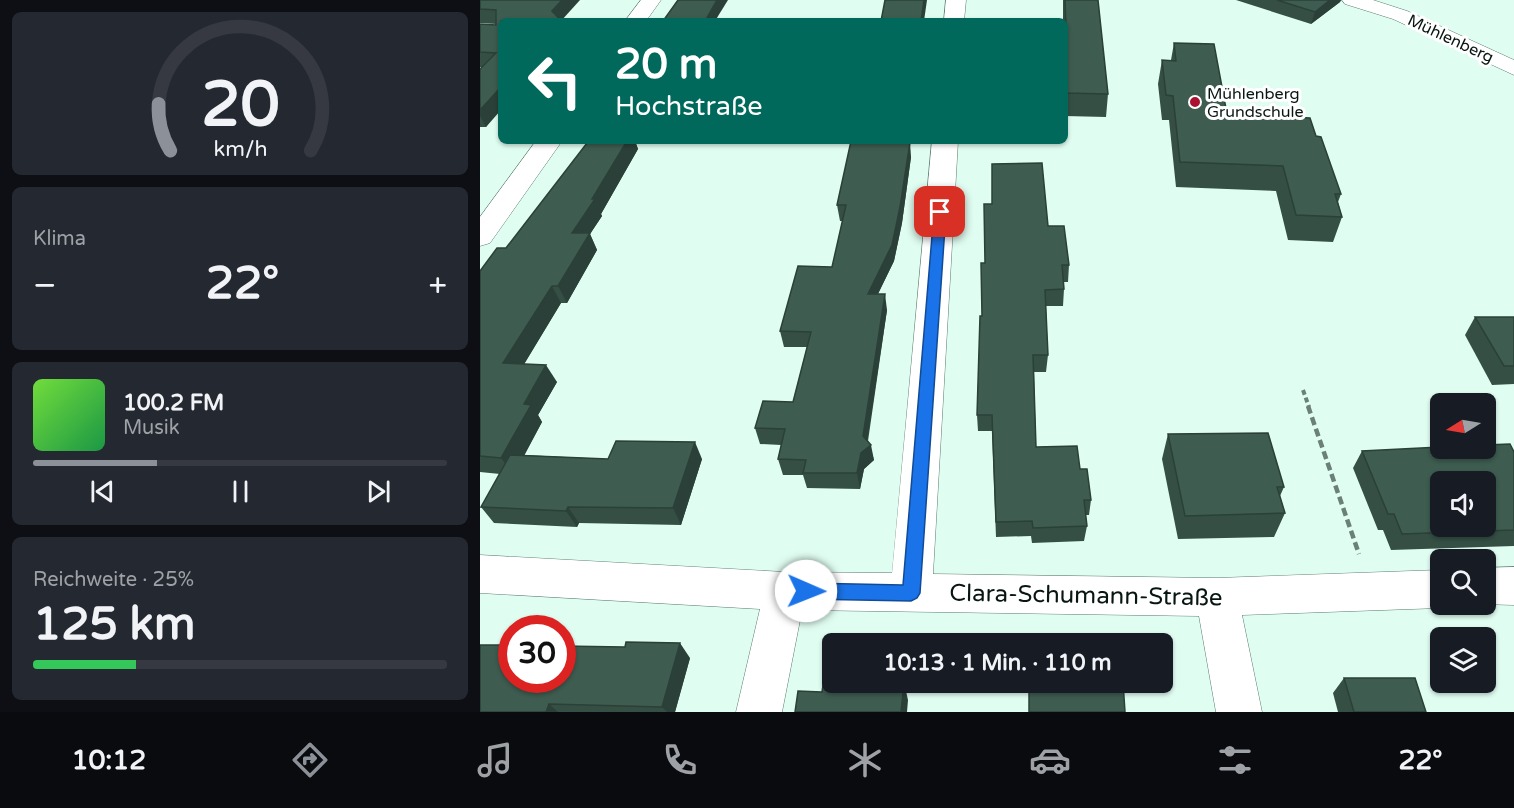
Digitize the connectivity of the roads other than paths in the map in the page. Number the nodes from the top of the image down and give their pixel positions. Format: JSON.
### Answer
{"nodes":[{"id":1,"x":651,"y":0,"type":"edge"},
{"id":2,"x":956,"y":0,"type":"edge"},
{"id":3,"x":1352,"y":0,"type":"edge"},
{"id":4,"x":637,"y":18,"type":"edge"},
{"id":5,"x":954,"y":18,"type":"edge"},
{"id":6,"x":1514,"y":68,"type":"edge"},
{"id":7,"x":547,"y":144,"type":"edge"},
{"id":8,"x":945,"y":144,"type":"edge"},
{"id":9,"x":480,"y":237,"type":"edge"},
{"id":10,"x":480,"y":574,"type":"edge"},
{"id":11,"x":1514,"y":586,"type":"edge"},
{"id":12,"x":1496,"y":587,"type":"edge"},
{"id":13,"x":1430,"y":589,"type":"edge"},
{"id":14,"x":785,"y":591,"type":"junction"},
{"id":15,"x":911,"y":593,"type":"junction"},
{"id":16,"x":1217,"y":597,"type":"junction"},
{"id":17,"x":759,"y":712,"type":"edge"},
{"id":18,"x":1239,"y":712,"type":"edge"}],
"edges":[{"from":1,"to":4,"type":"street"},
{"from":2,"to":5,"type":"street"},
{"from":3,"to":6,"type":"street","name":"Mühlenberg"},
{"from":7,"to":9,"type":"street"},
{"from":8,"to":15,"type":"street"},
{"from":10,"to":14,"type":"street","name":"Clara-Schumann-Straße"},
{"from":11,"to":12,"type":"street"},
{"from":13,"to":16,"type":"street","name":"Clara-Schumann-Straße"},
{"from":14,"to":15,"type":"street","name":"Clara-Schumann-Straße"},
{"from":14,"to":17,"type":"street"},
{"from":15,"to":16,"type":"street","name":"Clara-Schumann-Straße"},
{"from":16,"to":18,"type":"street"}]}
